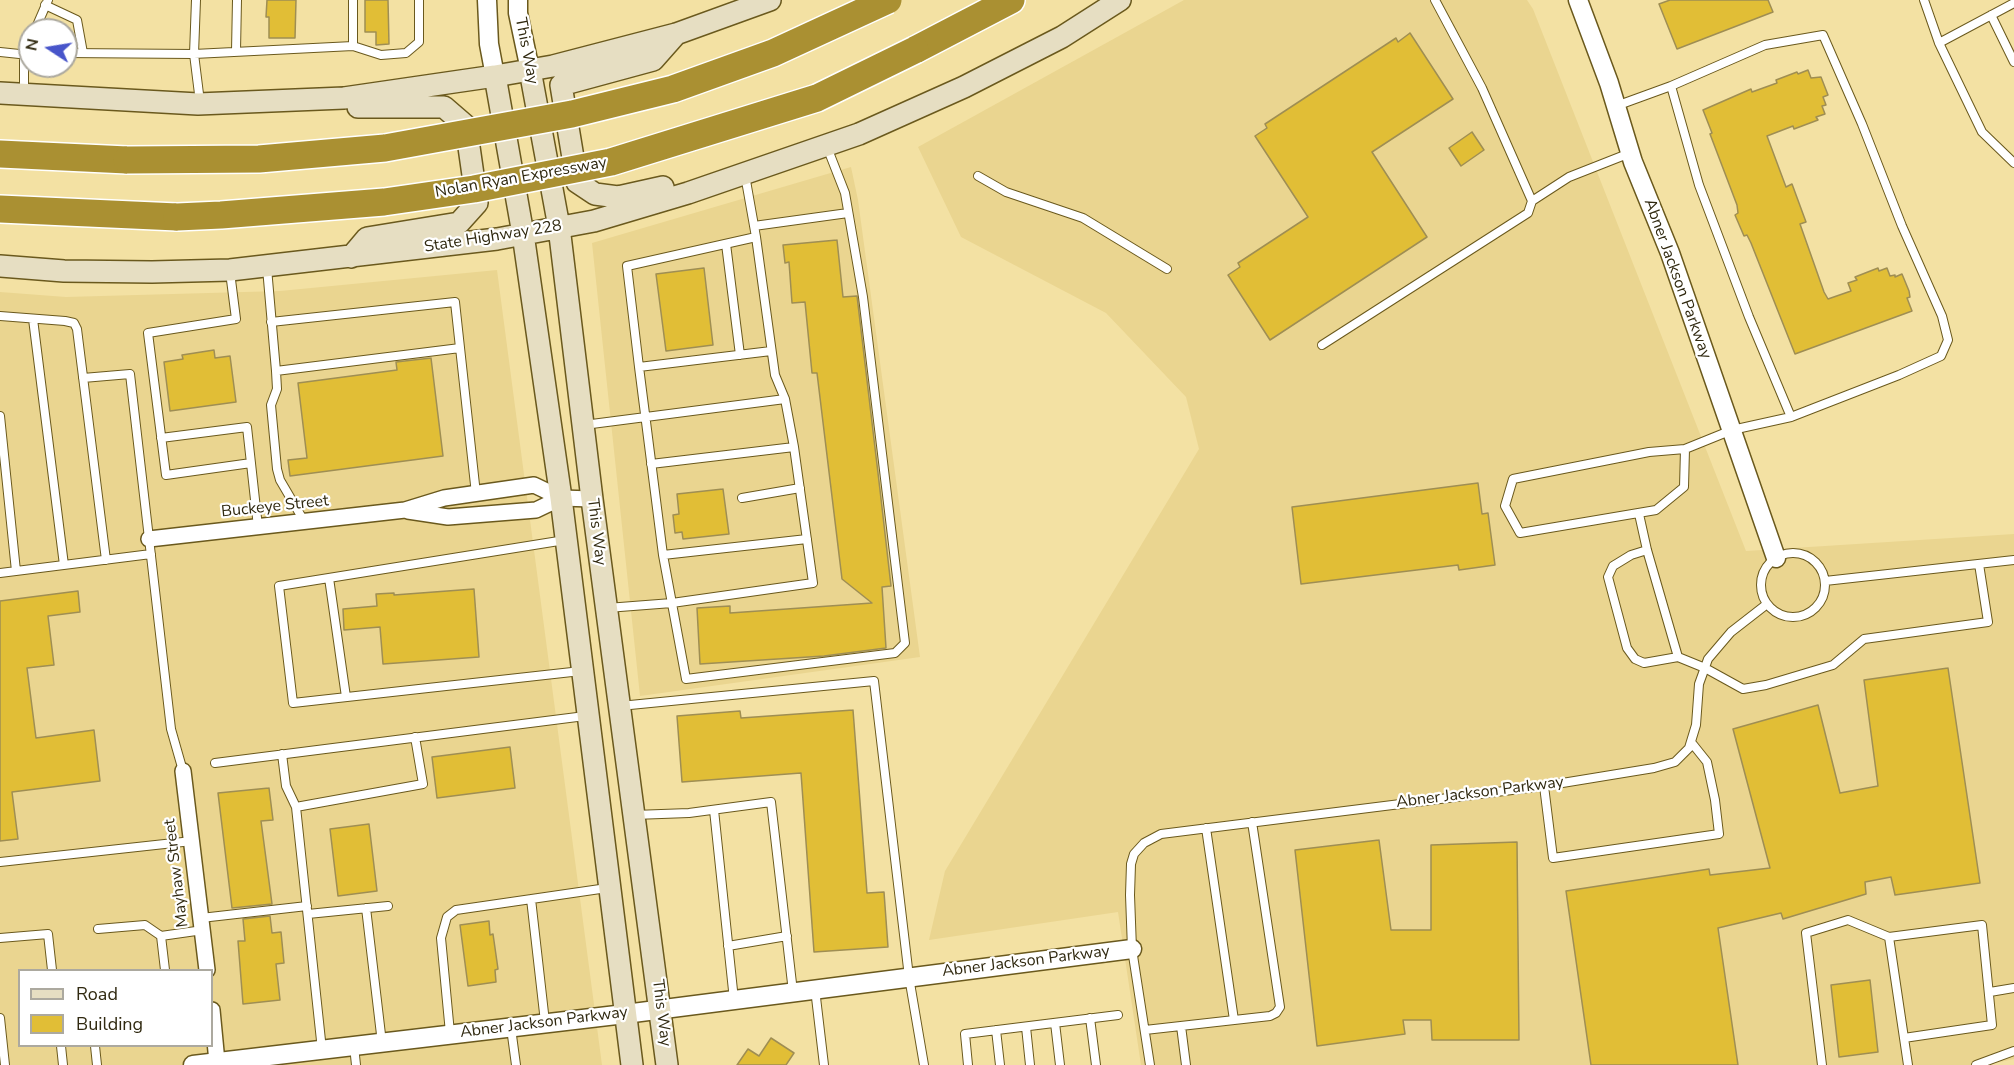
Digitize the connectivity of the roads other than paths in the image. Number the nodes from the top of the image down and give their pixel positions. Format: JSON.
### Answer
{"nodes":[{"id":1,"x":196,"y":0,"type":"edge"},
{"id":2,"x":237,"y":0,"type":"edge"},
{"id":3,"x":353,"y":0,"type":"edge"},
{"id":4,"x":419,"y":0,"type":"edge"},
{"id":5,"x":487,"y":0,"type":"edge"},
{"id":6,"x":518,"y":0,"type":"edge"},
{"id":7,"x":770,"y":0,"type":"edge"},
{"id":8,"x":888,"y":0,"type":"edge"},
{"id":9,"x":1011,"y":0,"type":"edge"},
{"id":10,"x":1120,"y":0,"type":"edge"},
{"id":11,"x":1435,"y":0,"type":"edge"},
{"id":12,"x":1578,"y":0,"type":"edge"},
{"id":13,"x":1924,"y":0,"type":"edge"},
{"id":14,"x":46,"y":2,"type":"edge"},
{"id":15,"x":2014,"y":3,"type":"edge"},
{"id":16,"x":1990,"y":15,"type":"junction"},
{"id":17,"x":40,"y":18,"type":"edge"},
{"id":18,"x":676,"y":34,"type":"junction"},
{"id":19,"x":1939,"y":43,"type":"junction"},
{"id":20,"x":353,"y":46,"type":"junction"},
{"id":21,"x":236,"y":51,"type":"junction"},
{"id":22,"x":0,"y":52,"type":"edge"},
{"id":23,"x":78,"y":53,"type":"edge"},
{"id":24,"x":83,"y":53,"type":"junction"},
{"id":25,"x":18,"y":54,"type":"edge"},
{"id":26,"x":194,"y":54,"type":"junction"},
{"id":27,"x":2014,"y":62,"type":"edge"},
{"id":28,"x":530,"y":70,"type":"junction"},
{"id":29,"x":495,"y":76,"type":"junction"},
{"id":30,"x":25,"y":78,"type":"edge"},
{"id":31,"x":1671,"y":86,"type":"junction"},
{"id":32,"x":0,"y":93,"type":"edge"},
{"id":33,"x":24,"y":96,"type":"junction"},
{"id":34,"x":344,"y":98,"type":"junction"},
{"id":35,"x":200,"y":104,"type":"junction"},
{"id":36,"x":1616,"y":106,"type":"junction"},
{"id":37,"x":827,"y":146,"type":"junction"},
{"id":38,"x":0,"y":148,"type":"edge"},
{"id":39,"x":1630,"y":153,"type":"junction"},
{"id":40,"x":0,"y":154,"type":"edge"},
{"id":41,"x":38,"y":155,"type":"junction"},
{"id":42,"x":2014,"y":164,"type":"edge"},
{"id":43,"x":745,"y":172,"type":"junction"},
{"id":44,"x":978,"y":176,"type":"dead end"},
{"id":45,"x":688,"y":193,"type":"junction"},
{"id":46,"x":1532,"y":201,"type":"junction"},
{"id":47,"x":8,"y":211,"type":"edge"},
{"id":48,"x":848,"y":213,"type":"junction"},
{"id":49,"x":754,"y":226,"type":"junction"},
{"id":50,"x":560,"y":227,"type":"junction"},
{"id":51,"x":523,"y":234,"type":"junction"},
{"id":52,"x":756,"y":237,"type":"junction"},
{"id":53,"x":726,"y":244,"type":"junction"},
{"id":54,"x":351,"y":257,"type":"junction"},
{"id":55,"x":0,"y":266,"type":"edge"},
{"id":56,"x":267,"y":267,"type":"junction"},
{"id":57,"x":1167,"y":269,"type":"dead end"},
{"id":58,"x":230,"y":270,"type":"junction"},
{"id":59,"x":0,"y":316,"type":"edge"},
{"id":60,"x":33,"y":319,"type":"junction"},
{"id":61,"x":271,"y":322,"type":"junction"},
{"id":62,"x":1322,"y":345,"type":"dead end"},
{"id":63,"x":460,"y":348,"type":"junction"},
{"id":64,"x":771,"y":351,"type":"junction"},
{"id":65,"x":740,"y":355,"type":"junction"},
{"id":66,"x":639,"y":367,"type":"junction"},
{"id":67,"x":276,"y":371,"type":"junction"},
{"id":68,"x":83,"y":378,"type":"junction"},
{"id":69,"x":784,"y":399,"type":"junction"},
{"id":70,"x":0,"y":416,"type":"edge"},
{"id":71,"x":645,"y":416,"type":"junction"},
{"id":72,"x":1791,"y":417,"type":"junction"},
{"id":73,"x":583,"y":425,"type":"junction"},
{"id":74,"x":1732,"y":430,"type":"junction"},
{"id":75,"x":162,"y":438,"type":"junction"},
{"id":76,"x":794,"y":447,"type":"junction"},
{"id":77,"x":1685,"y":449,"type":"junction"},
{"id":78,"x":251,"y":463,"type":"junction"},
{"id":79,"x":651,"y":464,"type":"junction"},
{"id":80,"x":800,"y":488,"type":"junction"},
{"id":81,"x":476,"y":494,"type":"junction"},
{"id":82,"x":561,"y":498,"type":"junction"},
{"id":83,"x":742,"y":498,"type":"dead end"},
{"id":84,"x":592,"y":499,"type":"junction"},
{"id":85,"x":405,"y":510,"type":"junction"},
{"id":86,"x":1639,"y":514,"type":"junction"},
{"id":87,"x":304,"y":521,"type":"junction"},
{"id":88,"x":258,"y":527,"type":"junction"},
{"id":89,"x":807,"y":539,"type":"junction"},
{"id":90,"x":566,"y":540,"type":"junction"},
{"id":91,"x":150,"y":547,"type":"junction"},
{"id":92,"x":1647,"y":550,"type":"junction"},
{"id":93,"x":663,"y":555,"type":"junction"},
{"id":94,"x":1776,"y":558,"type":"junction"},
{"id":95,"x":106,"y":560,"type":"junction"},
{"id":96,"x":2014,"y":560,"type":"edge"},
{"id":97,"x":1979,"y":564,"type":"junction"},
{"id":98,"x":64,"y":565,"type":"junction"},
{"id":99,"x":16,"y":571,"type":"junction"},
{"id":100,"x":0,"y":573,"type":"edge"},
{"id":101,"x":329,"y":578,"type":"junction"},
{"id":102,"x":1824,"y":581,"type":"junction"},
{"id":103,"x":672,"y":603,"type":"junction"},
{"id":104,"x":1767,"y":604,"type":"junction"},
{"id":105,"x":606,"y":609,"type":"junction"},
{"id":106,"x":1678,"y":657,"type":"junction"},
{"id":107,"x":1705,"y":668,"type":"junction"},
{"id":108,"x":582,"y":671,"type":"junction"},
{"id":109,"x":346,"y":697,"type":"junction"},
{"id":110,"x":619,"y":706,"type":"junction"},
{"id":111,"x":588,"y":716,"type":"junction"},
{"id":112,"x":415,"y":738,"type":"junction"},
{"id":113,"x":1691,"y":742,"type":"junction"},
{"id":114,"x":282,"y":754,"type":"junction"},
{"id":115,"x":215,"y":763,"type":"dead end"},
{"id":116,"x":183,"y":771,"type":"joint"},
{"id":117,"x":1544,"y":786,"type":"junction"},
{"id":118,"x":296,"y":807,"type":"junction"},
{"id":119,"x":714,"y":810,"type":"junction"},
{"id":120,"x":633,"y":816,"type":"junction"},
{"id":121,"x":601,"y":820,"type":"junction"},
{"id":122,"x":1252,"y":822,"type":"junction"},
{"id":123,"x":1206,"y":828,"type":"junction"},
{"id":124,"x":192,"y":841,"type":"junction"},
{"id":125,"x":0,"y":862,"type":"edge"},
{"id":126,"x":609,"y":887,"type":"junction"},
{"id":127,"x":531,"y":899,"type":"junction"},
{"id":128,"x":388,"y":906,"type":"dead end"},
{"id":129,"x":366,"y":908,"type":"junction"},
{"id":130,"x":307,"y":910,"type":"junction"},
{"id":131,"x":202,"y":924,"type":"junction"},
{"id":132,"x":98,"y":929,"type":"dead end"},
{"id":133,"x":161,"y":936,"type":"junction"},
{"id":134,"x":787,"y":936,"type":"junction"},
{"id":135,"x":1889,"y":937,"type":"junction"},
{"id":136,"x":0,"y":938,"type":"edge"},
{"id":137,"x":728,"y":946,"type":"junction"},
{"id":138,"x":1132,"y":949,"type":"junction"},
{"id":139,"x":52,"y":969,"type":"edge"},
{"id":140,"x":165,"y":969,"type":"edge"},
{"id":141,"x":207,"y":969,"type":"edge"},
{"id":142,"x":909,"y":977,"type":"junction"},
{"id":143,"x":2014,"y":988,"type":"edge"},
{"id":144,"x":814,"y":989,"type":"junction"},
{"id":145,"x":793,"y":992,"type":"junction"},
{"id":146,"x":1990,"y":992,"type":"junction"},
{"id":147,"x":734,"y":1000,"type":"junction"},
{"id":148,"x":661,"y":1009,"type":"junction"},
{"id":149,"x":625,"y":1014,"type":"junction"},
{"id":150,"x":1118,"y":1015,"type":"dead end"},
{"id":151,"x":0,"y":1018,"type":"edge"},
{"id":152,"x":1090,"y":1018,"type":"junction"},
{"id":153,"x":1234,"y":1020,"type":"junction"},
{"id":154,"x":213,"y":1021,"type":"edge"},
{"id":155,"x":545,"y":1023,"type":"junction"},
{"id":156,"x":1055,"y":1023,"type":"junction"},
{"id":157,"x":1026,"y":1026,"type":"junction"},
{"id":158,"x":1181,"y":1026,"type":"junction"},
{"id":159,"x":511,"y":1028,"type":"junction"},
{"id":160,"x":996,"y":1030,"type":"junction"},
{"id":161,"x":1144,"y":1030,"type":"junction"},
{"id":162,"x":450,"y":1035,"type":"junction"},
{"id":163,"x":1904,"y":1038,"type":"junction"},
{"id":164,"x":382,"y":1042,"type":"junction"},
{"id":165,"x":354,"y":1046,"type":"junction"},
{"id":166,"x":61,"y":1047,"type":"edge"},
{"id":167,"x":95,"y":1047,"type":"edge"},
{"id":168,"x":2014,"y":1051,"type":"edge"},
{"id":169,"x":315,"y":1053,"type":"junction"},
{"id":170,"x":273,"y":1060,"type":"edge"},
{"id":171,"x":217,"y":1063,"type":"edge"},
{"id":172,"x":5,"y":1065,"type":"edge"},
{"id":173,"x":63,"y":1065,"type":"edge"},
{"id":174,"x":97,"y":1065,"type":"edge"},
{"id":175,"x":193,"y":1065,"type":"edge"},
{"id":176,"x":356,"y":1065,"type":"edge"},
{"id":177,"x":516,"y":1065,"type":"edge"},
{"id":178,"x":632,"y":1065,"type":"edge"},
{"id":179,"x":667,"y":1065,"type":"edge"},
{"id":180,"x":824,"y":1065,"type":"edge"},
{"id":181,"x":924,"y":1065,"type":"edge"},
{"id":182,"x":968,"y":1065,"type":"edge"},
{"id":183,"x":1000,"y":1065,"type":"edge"},
{"id":184,"x":1030,"y":1065,"type":"edge"},
{"id":185,"x":1060,"y":1065,"type":"edge"},
{"id":186,"x":1096,"y":1065,"type":"edge"},
{"id":187,"x":1150,"y":1065,"type":"edge"},
{"id":188,"x":1186,"y":1065,"type":"edge"},
{"id":189,"x":1822,"y":1065,"type":"edge"},
{"id":190,"x":1908,"y":1065,"type":"edge"},
{"id":191,"x":1976,"y":1065,"type":"edge"}],
"edges":[{"from":1,"to":26,"type":"lane"},
{"from":2,"to":21,"type":"lane"},
{"from":3,"to":20,"type":"lane"},
{"from":4,"to":20,"type":"lane"},
{"from":5,"to":29,"type":"street","name":"This Way"},
{"from":6,"to":28,"type":"street","name":"This Way"},
{"from":7,"to":18,"type":"main road"},
{"from":8,"to":41,"type":"highway","bridge":true},
{"from":9,"to":47,"type":"highway","name":"Nolan Ryan Expressway","bridge":true},
{"from":10,"to":37,"type":"main road","name":"State Highway 228"},
{"from":11,"to":46,"type":"lane"},
{"from":12,"to":36,"type":"street","name":"Abner Jackson Parkway"},
{"from":13,"to":19,"type":"lane"},
{"from":14,"to":17,"type":"lane"},
{"from":14,"to":24,"type":"lane"},
{"from":15,"to":16,"type":"lane"},
{"from":16,"to":19,"type":"lane"},
{"from":16,"to":27,"type":"lane"},
{"from":18,"to":28,"type":"main road"},
{"from":18,"to":45,"type":"main road"},
{"from":19,"to":42,"type":"lane"},
{"from":20,"to":21,"type":"lane"},
{"from":21,"to":26,"type":"lane"},
{"from":22,"to":25,"type":"lane"},
{"from":23,"to":24,"type":"lane"},
{"from":24,"to":26,"type":"lane"},
{"from":26,"to":35,"type":"lane"},
{"from":28,"to":29,"type":"main road"},
{"from":28,"to":50,"type":"main road","name":"This Way"},
{"from":29,"to":34,"type":"main road"},
{"from":29,"to":51,"type":"main road","name":"This Way"},
{"from":30,"to":33,"type":"lane"},
{"from":31,"to":36,"type":"lane"},
{"from":31,"to":72,"type":"lane"},
{"from":31,"to":72,"type":"lane"},
{"from":32,"to":33,"type":"main road"},
{"from":33,"to":35,"type":"main road"},
{"from":34,"to":35,"type":"main road"},
{"from":34,"to":54,"type":"main road"},
{"from":36,"to":39,"type":"street","name":"Abner Jackson Parkway"},
{"from":37,"to":43,"type":"main road","name":"State Highway 228"},
{"from":37,"to":48,"type":"lane"},
{"from":38,"to":41,"type":"highway"},
{"from":39,"to":46,"type":"lane"},
{"from":39,"to":74,"type":"street","name":"Abner Jackson Parkway"},
{"from":40,"to":41,"type":"highway"},
{"from":43,"to":45,"type":"main road","name":"State Highway 228"},
{"from":43,"to":49,"type":"lane"},
{"from":44,"to":57,"type":"lane"},
{"from":45,"to":50,"type":"main road","name":"State Highway 228"},
{"from":46,"to":62,"type":"lane"},
{"from":48,"to":49,"type":"lane"},
{"from":48,"to":103,"type":"lane"},
{"from":49,"to":52,"type":"lane"},
{"from":50,"to":51,"type":"main road","name":"State Highway 228"},
{"from":50,"to":73,"type":"main road","name":"This Way"},
{"from":51,"to":54,"type":"main road","name":"State Highway 228"},
{"from":51,"to":82,"type":"main road","name":"This Way"},
{"from":52,"to":53,"type":"lane"},
{"from":52,"to":64,"type":"lane"},
{"from":53,"to":65,"type":"lane"},
{"from":53,"to":66,"type":"lane"},
{"from":54,"to":56,"type":"main road","name":"State Highway 228"},
{"from":55,"to":58,"type":"main road","name":"State Highway 228"},
{"from":56,"to":58,"type":"main road","name":"State Highway 228"},
{"from":56,"to":61,"type":"lane"},
{"from":58,"to":75,"type":"lane"},
{"from":59,"to":60,"type":"lane"},
{"from":60,"to":68,"type":"lane"},
{"from":60,"to":98,"type":"lane"},
{"from":61,"to":63,"type":"lane"},
{"from":61,"to":67,"type":"lane"},
{"from":63,"to":67,"type":"lane"},
{"from":63,"to":81,"type":"lane"},
{"from":64,"to":65,"type":"lane"},
{"from":64,"to":69,"type":"lane"},
{"from":65,"to":66,"type":"lane"},
{"from":66,"to":71,"type":"lane"},
{"from":67,"to":87,"type":"lane"},
{"from":68,"to":91,"type":"lane"},
{"from":68,"to":95,"type":"lane"},
{"from":69,"to":71,"type":"lane"},
{"from":69,"to":76,"type":"lane"},
{"from":70,"to":99,"type":"lane"},
{"from":71,"to":73,"type":"lane"},
{"from":71,"to":79,"type":"lane"},
{"from":72,"to":74,"type":"lane"},
{"from":73,"to":84,"type":"main road","name":"This Way"},
{"from":74,"to":77,"type":"lane"},
{"from":74,"to":94,"type":"street","name":"Abner Jackson Parkway"},
{"from":75,"to":78,"type":"lane"},
{"from":75,"to":78,"type":"lane"},
{"from":76,"to":79,"type":"lane"},
{"from":76,"to":80,"type":"lane"},
{"from":77,"to":86,"type":"lane"},
{"from":77,"to":86,"type":"lane"},
{"from":78,"to":88,"type":"lane"},
{"from":79,"to":93,"type":"lane"},
{"from":80,"to":83,"type":"lane"},
{"from":80,"to":89,"type":"lane"},
{"from":81,"to":82,"type":"street","name":"Buckeye Street"},
{"from":81,"to":85,"type":"street","name":"Buckeye Street"},
{"from":82,"to":84,"type":"street","name":"Buckeye Street"},
{"from":82,"to":85,"type":"street","name":"Buckeye Street"},
{"from":82,"to":90,"type":"main road","name":"This Way"},
{"from":84,"to":105,"type":"main road","name":"This Way"},
{"from":85,"to":87,"type":"street","name":"Buckeye Street"},
{"from":86,"to":92,"type":"lane"},
{"from":87,"to":88,"type":"street","name":"Buckeye Street"},
{"from":88,"to":91,"type":"street","name":"Buckeye Street"},
{"from":89,"to":93,"type":"lane"},
{"from":89,"to":103,"type":"lane"},
{"from":90,"to":101,"type":"lane"},
{"from":90,"to":108,"type":"main road","name":"This Way"},
{"from":91,"to":95,"type":"lane"},
{"from":91,"to":116,"type":"lane"},
{"from":92,"to":106,"type":"lane"},
{"from":92,"to":106,"type":"lane"},
{"from":93,"to":103,"type":"lane"},
{"from":94,"to":102,"type":"lane"},
{"from":94,"to":104,"type":"lane"},
{"from":95,"to":98,"type":"lane"},
{"from":96,"to":97,"type":"lane"},
{"from":97,"to":102,"type":"lane"},
{"from":97,"to":107,"type":"lane"},
{"from":98,"to":99,"type":"lane"},
{"from":99,"to":100,"type":"lane"},
{"from":101,"to":109,"type":"lane"},
{"from":101,"to":109,"type":"lane"},
{"from":102,"to":104,"type":"lane"},
{"from":103,"to":105,"type":"lane"},
{"from":104,"to":107,"type":"lane"},
{"from":105,"to":110,"type":"main road","name":"This Way"},
{"from":106,"to":107,"type":"lane"},
{"from":107,"to":113,"type":"lane"},
{"from":108,"to":109,"type":"lane"},
{"from":108,"to":111,"type":"main road","name":"This Way"},
{"from":110,"to":120,"type":"main road","name":"This Way"},
{"from":110,"to":142,"type":"lane"},
{"from":111,"to":112,"type":"lane"},
{"from":111,"to":121,"type":"main road","name":"This Way"},
{"from":112,"to":114,"type":"lane"},
{"from":112,"to":118,"type":"lane"},
{"from":113,"to":117,"type":"lane","name":"Abner Jackson Parkway"},
{"from":113,"to":117,"type":"lane"},
{"from":114,"to":115,"type":"lane"},
{"from":114,"to":118,"type":"lane"},
{"from":116,"to":124,"type":"street","name":"Mayhaw Street"},
{"from":117,"to":122,"type":"lane","name":"Abner Jackson Parkway"},
{"from":118,"to":130,"type":"lane"},
{"from":119,"to":120,"type":"lane"},
{"from":119,"to":134,"type":"lane"},
{"from":119,"to":137,"type":"lane"},
{"from":120,"to":121,"type":"main road"},
{"from":120,"to":148,"type":"main road","name":"This Way"},
{"from":121,"to":126,"type":"main road","name":"This Way"},
{"from":122,"to":123,"type":"lane","name":"Abner Jackson Parkway"},
{"from":122,"to":153,"type":"lane"},
{"from":123,"to":138,"type":"lane","name":"Abner Jackson Parkway"},
{"from":123,"to":153,"type":"lane"},
{"from":124,"to":125,"type":"lane"},
{"from":124,"to":131,"type":"street","name":"Mayhaw Street"},
{"from":126,"to":127,"type":"lane"},
{"from":126,"to":149,"type":"main road","name":"This Way"},
{"from":127,"to":155,"type":"lane"},
{"from":127,"to":162,"type":"lane"},
{"from":128,"to":129,"type":"lane"},
{"from":129,"to":130,"type":"lane"},
{"from":129,"to":164,"type":"lane"},
{"from":130,"to":131,"type":"lane"},
{"from":130,"to":169,"type":"lane"},
{"from":131,"to":133,"type":"lane"},
{"from":131,"to":141,"type":"street","name":"Mayhaw Street"},
{"from":132,"to":133,"type":"lane"},
{"from":133,"to":140,"type":"lane"},
{"from":134,"to":137,"type":"lane"},
{"from":134,"to":145,"type":"lane"},
{"from":135,"to":146,"type":"lane"},
{"from":135,"to":163,"type":"lane"},
{"from":135,"to":189,"type":"lane"},
{"from":136,"to":139,"type":"lane"},
{"from":137,"to":147,"type":"lane"},
{"from":138,"to":142,"type":"street","name":"Abner Jackson Parkway"},
{"from":138,"to":161,"type":"lane"},
{"from":142,"to":144,"type":"street","name":"Abner Jackson Parkway"},
{"from":142,"to":181,"type":"lane"},
{"from":143,"to":146,"type":"lane"},
{"from":144,"to":145,"type":"street","name":"Abner Jackson Parkway"},
{"from":144,"to":180,"type":"lane"},
{"from":145,"to":147,"type":"street","name":"Abner Jackson Parkway"},
{"from":146,"to":163,"type":"lane"},
{"from":147,"to":148,"type":"street","name":"Abner Jackson Parkway"},
{"from":148,"to":149,"type":"street","name":"Abner Jackson Parkway"},
{"from":148,"to":179,"type":"main road","name":"This Way"},
{"from":149,"to":155,"type":"street","name":"Abner Jackson Parkway"},
{"from":149,"to":178,"type":"main road","name":"This Way"},
{"from":150,"to":152,"type":"lane"},
{"from":151,"to":172,"type":"lane"},
{"from":152,"to":156,"type":"lane"},
{"from":152,"to":186,"type":"lane"},
{"from":153,"to":158,"type":"lane"},
{"from":154,"to":171,"type":"street"},
{"from":155,"to":159,"type":"street","name":"Abner Jackson Parkway"},
{"from":156,"to":157,"type":"lane"},
{"from":156,"to":185,"type":"lane"},
{"from":157,"to":160,"type":"lane"},
{"from":157,"to":184,"type":"lane"},
{"from":158,"to":161,"type":"lane"},
{"from":158,"to":188,"type":"lane"},
{"from":159,"to":162,"type":"street","name":"Abner Jackson Parkway"},
{"from":159,"to":177,"type":"lane"},
{"from":160,"to":182,"type":"lane"},
{"from":160,"to":183,"type":"lane"},
{"from":161,"to":187,"type":"lane"},
{"from":162,"to":164,"type":"street","name":"Abner Jackson Parkway"},
{"from":163,"to":190,"type":"lane"},
{"from":164,"to":165,"type":"street","name":"Abner Jackson Parkway"},
{"from":165,"to":169,"type":"street","name":"Abner Jackson Parkway"},
{"from":165,"to":176,"type":"lane"},
{"from":166,"to":173,"type":"lane"},
{"from":167,"to":174,"type":"lane"},
{"from":168,"to":191,"type":"lane"},
{"from":169,"to":170,"type":"street","name":"Abner Jackson Parkway"},
{"from":170,"to":171,"type":"street","name":"Abner Jackson Parkway"},
{"from":171,"to":175,"type":"street","name":"Abner Jackson Parkway"}]}
